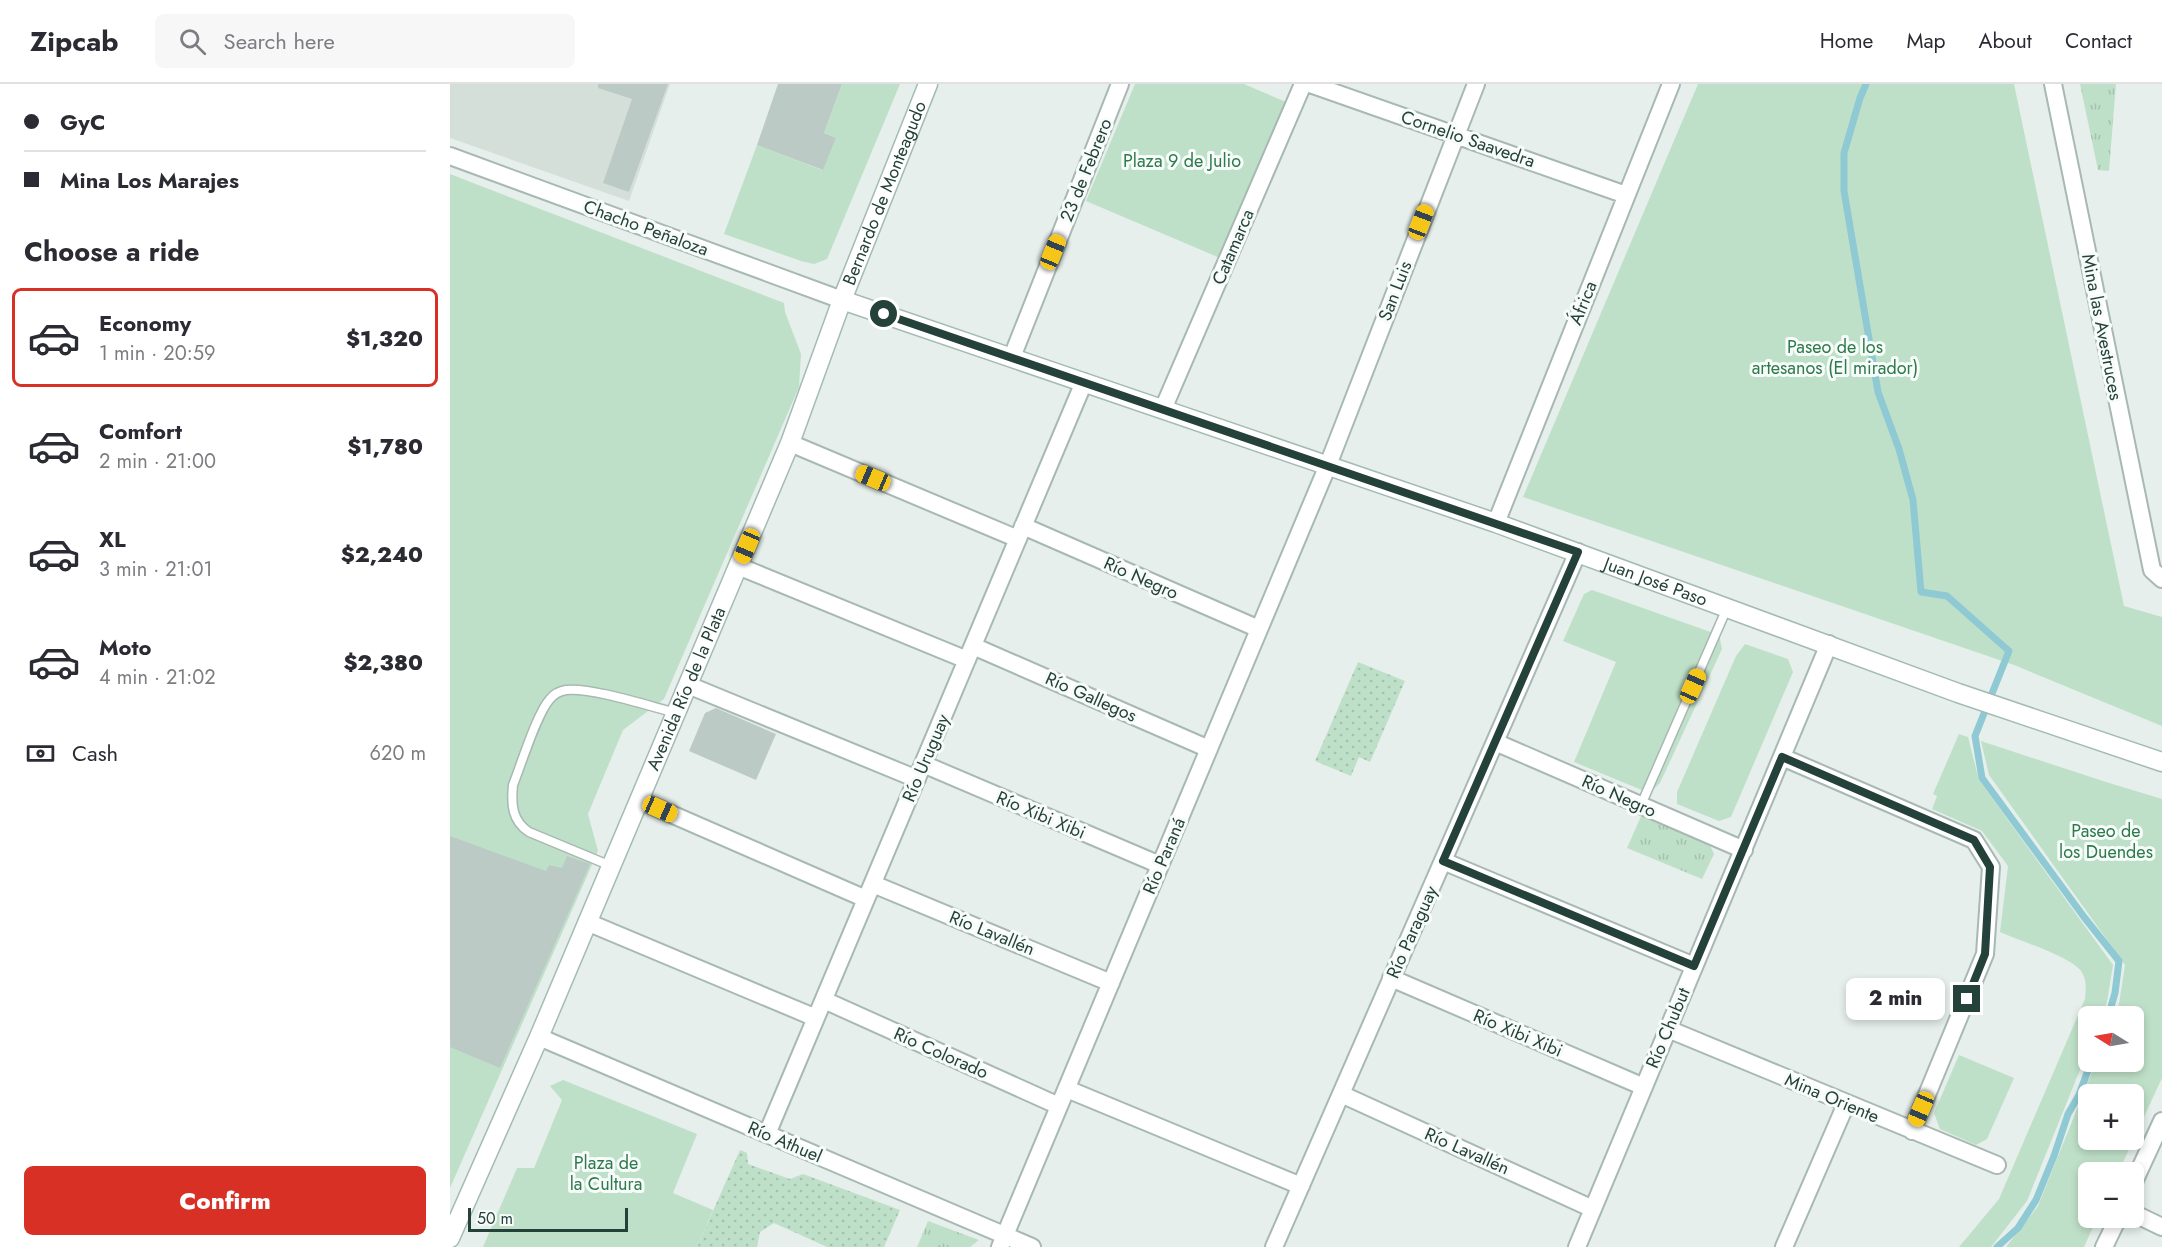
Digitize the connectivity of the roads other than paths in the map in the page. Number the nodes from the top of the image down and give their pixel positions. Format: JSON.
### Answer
{"nodes":[{"id":1,"x":928,"y":84,"type":"edge"},
{"id":2,"x":1120,"y":84,"type":"edge"},
{"id":3,"x":1303,"y":84,"type":"edge"},
{"id":4,"x":1310,"y":84,"type":"edge"},
{"id":5,"x":1476,"y":84,"type":"edge"},
{"id":6,"x":1671,"y":84,"type":"edge"},
{"id":7,"x":2053,"y":84,"type":"edge"},
{"id":8,"x":1455,"y":134,"type":"junction"},
{"id":9,"x":450,"y":156,"type":"edge"},
{"id":10,"x":1626,"y":195,"type":"junction"},
{"id":11,"x":842,"y":300,"type":"junction"},
{"id":12,"x":1012,"y":357,"type":"junction"},
{"id":13,"x":1084,"y":382,"type":"junction"},
{"id":14,"x":1163,"y":409,"type":"junction"},
{"id":15,"x":790,"y":443,"type":"junction"},
{"id":16,"x":1328,"y":465,"type":"junction"},
{"id":17,"x":1496,"y":523,"type":"junction"},
{"id":18,"x":1021,"y":533,"type":"junction"},
{"id":19,"x":1578,"y":552,"type":"junction"},
{"id":20,"x":738,"y":566,"type":"junction"},
{"id":21,"x":2157,"y":574,"type":"edge"},
{"id":22,"x":1727,"y":606,"type":"junction"},
{"id":23,"x":1259,"y":629,"type":"junction"},
{"id":24,"x":1829,"y":644,"type":"junction"},
{"id":25,"x":970,"y":653,"type":"junction"},
{"id":26,"x":688,"y":685,"type":"junction"},
{"id":27,"x":676,"y":713,"type":"junction"},
{"id":28,"x":1495,"y":742,"type":"junction"},
{"id":29,"x":1209,"y":749,"type":"junction"},
{"id":30,"x":1782,"y":757,"type":"junction"},
{"id":31,"x":2162,"y":762,"type":"edge"},
{"id":32,"x":920,"y":771,"type":"junction"},
{"id":33,"x":639,"y":800,"type":"junction"},
{"id":34,"x":1641,"y":806,"type":"junction"},
{"id":35,"x":1744,"y":850,"type":"junction"},
{"id":36,"x":1443,"y":861,"type":"junction"},
{"id":37,"x":1160,"y":865,"type":"junction"},
{"id":38,"x":611,"y":866,"type":"junction"},
{"id":39,"x":869,"y":891,"type":"junction"},
{"id":40,"x":587,"y":922,"type":"junction"},
{"id":41,"x":1694,"y":966,"type":"junction"},
{"id":42,"x":1391,"y":978,"type":"junction"},
{"id":43,"x":1111,"y":982,"type":"junction"},
{"id":44,"x":824,"y":1000,"type":"junction"},
{"id":45,"x":816,"y":1018,"type":"junction"},
{"id":46,"x":1668,"y":1029,"type":"junction"},
{"id":47,"x":539,"y":1037,"type":"junction"},
{"id":48,"x":1644,"y":1087,"type":"junction"},
{"id":49,"x":1067,"y":1089,"type":"junction"},
{"id":50,"x":1341,"y":1094,"type":"junction"},
{"id":51,"x":1846,"y":1104,"type":"junction"},
{"id":52,"x":1059,"y":1106,"type":"junction"},
{"id":53,"x":2162,"y":1121,"type":"edge"},
{"id":54,"x":1912,"y":1131,"type":"junction"},
{"id":55,"x":767,"y":1134,"type":"junction"},
{"id":56,"x":2143,"y":1162,"type":"edge"},
{"id":57,"x":1997,"y":1166,"type":"dead end"},
{"id":58,"x":1301,"y":1186,"type":"junction"},
{"id":59,"x":1593,"y":1209,"type":"junction"},
{"id":60,"x":2144,"y":1218,"type":"edge"},
{"id":61,"x":2162,"y":1227,"type":"edge"},
{"id":62,"x":2113,"y":1228,"type":"edge"},
{"id":63,"x":450,"y":1238,"type":"edge"},
{"id":64,"x":1002,"y":1241,"type":"edge"},
{"id":65,"x":1032,"y":1247,"type":"edge"},
{"id":66,"x":1274,"y":1247,"type":"edge"},
{"id":67,"x":1577,"y":1247,"type":"edge"},
{"id":68,"x":1784,"y":1247,"type":"edge"},
{"id":69,"x":2104,"y":1247,"type":"edge"}],
"edges":[{"from":1,"to":11,"type":"main road","name":"Bernardo de Monteagudo"},
{"from":2,"to":12,"type":"street","name":"23 de Febrero"},
{"from":3,"to":14,"type":"street","name":"Catamarca"},
{"from":4,"to":8,"type":"street","name":"Cornelio Saavedra"},
{"from":5,"to":8,"type":"street","name":"San Luis"},
{"from":6,"to":10,"type":"street","name":"África"},
{"from":7,"to":21,"type":"street","name":"Mina las Avestruces"},
{"from":8,"to":10,"type":"street","name":"Cornelio Saavedra"},
{"from":8,"to":16,"type":"street","name":"San Luis"},
{"from":9,"to":11,"type":"street","name":"Chacho Peñaloza"},
{"from":10,"to":17,"type":"street","name":"África"},
{"from":11,"to":12,"type":"main road","name":"Juan José Paso"},
{"from":11,"to":15,"type":"main road","name":"Avenida Río de la Plata"},
{"from":12,"to":13,"type":"main road","name":"Juan José Paso"},
{"from":13,"to":14,"type":"main road","name":"Juan José Paso"},
{"from":13,"to":18,"type":"street","name":"Río Uruguay"},
{"from":14,"to":16,"type":"main road","name":"Juan José Paso"},
{"from":15,"to":18,"type":"street","name":"Río Negro"},
{"from":15,"to":20,"type":"main road","name":"Avenida Río de la Plata"},
{"from":16,"to":17,"type":"main road","name":"Juan José Paso"},
{"from":16,"to":23,"type":"street","name":"Río Paraná"},
{"from":17,"to":19,"type":"main road","name":"Juan José Paso"},
{"from":18,"to":23,"type":"street","name":"Río Negro"},
{"from":18,"to":25,"type":"street","name":"Río Uruguay"},
{"from":19,"to":22,"type":"main road","name":"Juan José Paso"},
{"from":19,"to":28,"type":"street","name":"Río Paraguay"},
{"from":20,"to":25,"type":"street","name":"Río Gallegos"},
{"from":20,"to":26,"type":"main road","name":"Avenida Río de la Plata"},
{"from":22,"to":24,"type":"main road","name":"Juan José Paso"},
{"from":22,"to":34,"type":"lane"},
{"from":23,"to":29,"type":"street","name":"Río Paraná"},
{"from":24,"to":30,"type":"street","name":"Río Chubut"},
{"from":24,"to":31,"type":"main road","name":"Juan José Paso"},
{"from":25,"to":29,"type":"street","name":"Río Gallegos"},
{"from":25,"to":32,"type":"street","name":"Río Uruguay"},
{"from":26,"to":27,"type":"main road","name":"Avenida Río de la Plata"},
{"from":26,"to":32,"type":"street","name":"Río Xibi Xibi"},
{"from":27,"to":33,"type":"main road","name":"Avenida Río de la Plata"},
{"from":27,"to":38,"type":"lane"},
{"from":28,"to":34,"type":"street","name":"Río Negro"},
{"from":28,"to":36,"type":"street","name":"Río Paraguay"},
{"from":29,"to":37,"type":"street","name":"Río Paraná"},
{"from":30,"to":35,"type":"street","name":"Río Chubut"},
{"from":30,"to":54,"type":"street"},
{"from":32,"to":37,"type":"street","name":"Río Xibi Xibi"},
{"from":32,"to":39,"type":"street","name":"Río Uruguay"},
{"from":33,"to":38,"type":"main road","name":"Avenida Río de la Plata"},
{"from":33,"to":39,"type":"street","name":"Río Lavallén"},
{"from":34,"to":35,"type":"street","name":"Río Negro"},
{"from":35,"to":41,"type":"street","name":"Río Chubut"},
{"from":36,"to":41,"type":"street"},
{"from":36,"to":42,"type":"street","name":"Río Paraguay"},
{"from":37,"to":43,"type":"street","name":"Río Paraná"},
{"from":38,"to":40,"type":"main road","name":"Avenida Río de la Plata"},
{"from":39,"to":43,"type":"street","name":"Río Lavallén"},
{"from":39,"to":44,"type":"street","name":"Río Uruguay"},
{"from":40,"to":45,"type":"street"},
{"from":40,"to":47,"type":"main road","name":"Avenida Río de la Plata"},
{"from":41,"to":46,"type":"street","name":"Río Chubut"},
{"from":42,"to":48,"type":"street","name":"Río Xibi Xibi"},
{"from":42,"to":50,"type":"street","name":"Río Paraguay"},
{"from":43,"to":49,"type":"street","name":"Río Paraná"},
{"from":44,"to":45,"type":"street","name":"Río Uruguay"},
{"from":44,"to":52,"type":"street","name":"Río Colorado"},
{"from":45,"to":55,"type":"street","name":"Río Uruguay"},
{"from":46,"to":48,"type":"street","name":"Río Chubut"},
{"from":46,"to":51,"type":"street","name":"Mina Oriente"},
{"from":47,"to":55,"type":"street","name":"Río Athuel"},
{"from":47,"to":63,"type":"main road","name":"Avenida Río de la Plata"},
{"from":48,"to":59,"type":"street","name":"Río Chubut"},
{"from":49,"to":52,"type":"street","name":"Río Paraná"},
{"from":49,"to":58,"type":"street"},
{"from":50,"to":58,"type":"street","name":"Río Paraguay"},
{"from":50,"to":59,"type":"street","name":"Río Lavallén"},
{"from":51,"to":54,"type":"street","name":"Mina Oriente"},
{"from":51,"to":68,"type":"street"},
{"from":52,"to":64,"type":"street","name":"Río Paraná"},
{"from":53,"to":56,"type":"street"},
{"from":54,"to":57,"type":"street","name":"Mina Oriente"},
{"from":55,"to":64,"type":"street","name":"Río Athuel"},
{"from":58,"to":66,"type":"street","name":"Río Paraguay"},
{"from":59,"to":67,"type":"street","name":"Río Chubut"},
{"from":60,"to":61,"type":"street"},
{"from":62,"to":69,"type":"street"},
{"from":64,"to":65,"type":"street","name":"Río Athuel"}]}
